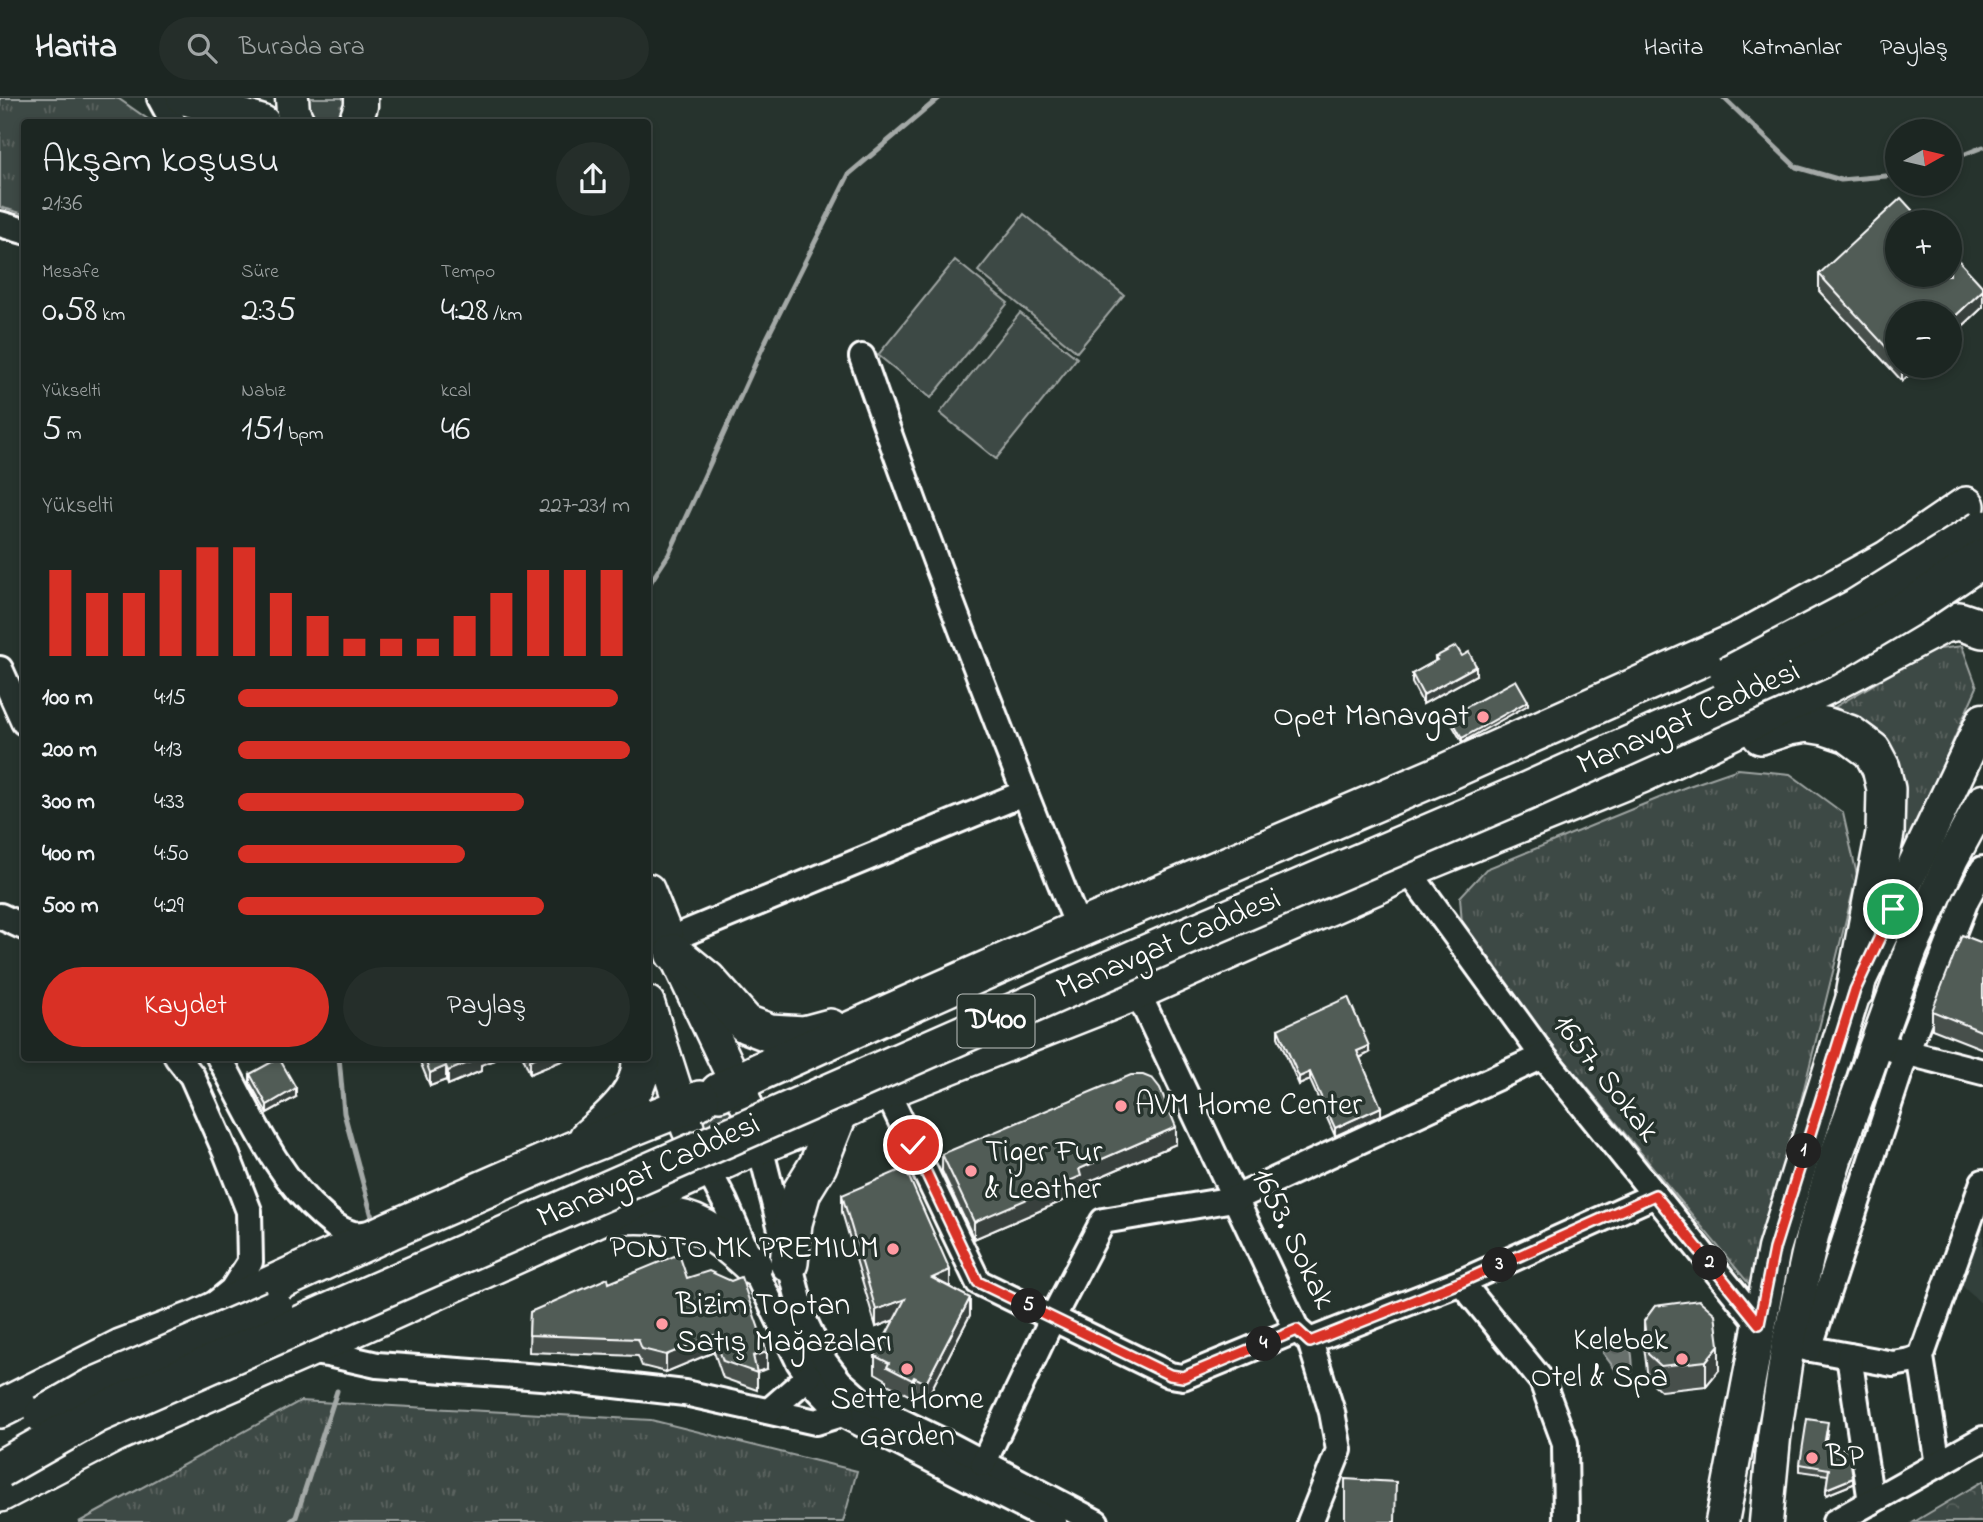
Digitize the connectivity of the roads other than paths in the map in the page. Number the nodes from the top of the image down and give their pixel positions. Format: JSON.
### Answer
{"nodes":[{"id":1,"x":160,"y":98,"type":"edge"},
{"id":2,"x":361,"y":98,"type":"edge"},
{"id":3,"x":190,"y":100,"type":"edge"},
{"id":4,"x":171,"y":119,"type":"edge"},
{"id":5,"x":223,"y":119,"type":"edge"},
{"id":6,"x":253,"y":119,"type":"edge"},
{"id":7,"x":356,"y":119,"type":"edge"},
{"id":8,"x":368,"y":119,"type":"edge"},
{"id":9,"x":0,"y":224,"type":"edge"},
{"id":10,"x":21,"y":230,"type":"edge"},
{"id":11,"x":862,"y":357,"type":"dead end"},
{"id":12,"x":1977,"y":507,"type":"edge"},
{"id":13,"x":1983,"y":558,"type":"edge"},
{"id":14,"x":1983,"y":629,"type":"edge"},
{"id":15,"x":0,"y":669,"type":"edge"},
{"id":16,"x":21,"y":715,"type":"edge"},
{"id":17,"x":1983,"y":720,"type":"edge"},
{"id":18,"x":1640,"y":774,"type":"junction"},
{"id":19,"x":1024,"y":793,"type":"junction"},
{"id":20,"x":1983,"y":801,"type":"edge"},
{"id":21,"x":1407,"y":869,"type":"junction"},
{"id":22,"x":1983,"y":869,"type":"edge"},
{"id":23,"x":651,"y":897,"type":"edge"},
{"id":24,"x":0,"y":906,"type":"edge"},
{"id":25,"x":21,"y":909,"type":"edge"},
{"id":26,"x":0,"y":916,"type":"edge"},
{"id":27,"x":21,"y":926,"type":"edge"},
{"id":28,"x":1079,"y":929,"type":"junction"},
{"id":29,"x":671,"y":946,"type":"junction"},
{"id":30,"x":1855,"y":990,"type":"junction"},
{"id":31,"x":1137,"y":991,"type":"junction"},
{"id":32,"x":651,"y":1008,"type":"edge"},
{"id":33,"x":886,"y":1015,"type":"junction"},
{"id":34,"x":1875,"y":1045,"type":"junction"},
{"id":35,"x":1906,"y":1053,"type":"junction"},
{"id":36,"x":1543,"y":1056,"type":"junction"},
{"id":37,"x":211,"y":1061,"type":"edge"},
{"id":38,"x":225,"y":1061,"type":"edge"},
{"id":39,"x":641,"y":1061,"type":"edge"},
{"id":40,"x":184,"y":1067,"type":"edge"},
{"id":41,"x":1983,"y":1072,"type":"edge"},
{"id":42,"x":886,"y":1090,"type":"junction"},
{"id":43,"x":839,"y":1112,"type":"junction"},
{"id":44,"x":721,"y":1125,"type":"junction"},
{"id":45,"x":574,"y":1150,"type":"junction"},
{"id":46,"x":1983,"y":1182,"type":"edge"},
{"id":47,"x":1655,"y":1195,"type":"junction"},
{"id":48,"x":1234,"y":1199,"type":"junction"},
{"id":49,"x":603,"y":1215,"type":"junction"},
{"id":50,"x":391,"y":1230,"type":"junction"},
{"id":51,"x":771,"y":1264,"type":"junction"},
{"id":52,"x":1461,"y":1282,"type":"junction"},
{"id":53,"x":1053,"y":1317,"type":"junction"},
{"id":54,"x":195,"y":1320,"type":"junction"},
{"id":55,"x":1759,"y":1324,"type":"junction"},
{"id":56,"x":1303,"y":1336,"type":"junction"},
{"id":57,"x":1799,"y":1347,"type":"junction"},
{"id":58,"x":303,"y":1351,"type":"junction"},
{"id":59,"x":1849,"y":1356,"type":"junction"},
{"id":60,"x":1921,"y":1357,"type":"junction"},
{"id":61,"x":809,"y":1376,"type":"junction"},
{"id":62,"x":0,"y":1409,"type":"edge"},
{"id":63,"x":769,"y":1412,"type":"junction"},
{"id":64,"x":842,"y":1413,"type":"junction"},
{"id":65,"x":0,"y":1439,"type":"edge"},
{"id":66,"x":1983,"y":1439,"type":"edge"},
{"id":67,"x":984,"y":1464,"type":"junction"},
{"id":68,"x":1938,"y":1465,"type":"junction"},
{"id":69,"x":0,"y":1469,"type":"edge"},
{"id":70,"x":0,"y":1493,"type":"edge"},
{"id":71,"x":1871,"y":1502,"type":"junction"},
{"id":72,"x":1054,"y":1522,"type":"edge"},
{"id":73,"x":1096,"y":1522,"type":"edge"},
{"id":74,"x":1310,"y":1522,"type":"edge"},
{"id":75,"x":1566,"y":1522,"type":"edge"},
{"id":76,"x":1722,"y":1522,"type":"edge"},
{"id":77,"x":1766,"y":1522,"type":"edge"},
{"id":78,"x":1835,"y":1522,"type":"edge"}],
"edges":[{"from":1,"to":4,"type":"street"},
{"from":2,"to":7,"type":"main road"},
{"from":2,"to":8,"type":"main road"},
{"from":3,"to":5,"type":"main road"},
{"from":3,"to":6,"type":"main road"},
{"from":9,"to":10,"type":"street"},
{"from":11,"to":19,"type":"street"},
{"from":12,"to":14,"type":"highway"},
{"from":12,"to":28,"type":"highway"},
{"from":12,"to":65,"type":"highway","name":"Manavgat Caddesi","number":"D400","bridge":true},
{"from":13,"to":69,"type":"highway","name":"Manavgat Caddesi","number":"D400","bridge":true},
{"from":14,"to":18,"type":"highway"},
{"from":15,"to":16,"type":"street"},
{"from":17,"to":30,"type":"main road"},
{"from":18,"to":21,"type":"highway"},
{"from":18,"to":30,"type":"highway"},
{"from":19,"to":28,"type":"street"},
{"from":19,"to":29,"type":"street"},
{"from":20,"to":34,"type":"main road"},
{"from":21,"to":31,"type":"highway"},
{"from":21,"to":36,"type":"street","name":"1657. Sokak"},
{"from":22,"to":35,"type":"street"},
{"from":23,"to":29,"type":"main road"},
{"from":24,"to":25,"type":"street"},
{"from":26,"to":27,"type":"street"},
{"from":28,"to":33,"type":"highway"},
{"from":29,"to":33,"type":"highway"},
{"from":29,"to":44,"type":"main road"},
{"from":30,"to":55,"type":"main road"},
{"from":31,"to":42,"type":"highway"},
{"from":31,"to":48,"type":"street","name":"1653. Sokak"},
{"from":32,"to":44,"type":"main road"},
{"from":33,"to":44,"type":"highway"},
{"from":34,"to":35,"type":"street"},
{"from":34,"to":57,"type":"main road"},
{"from":35,"to":41,"type":"street"},
{"from":35,"to":57,"type":"street"},
{"from":36,"to":47,"type":"street","name":"1657. Sokak"},
{"from":36,"to":48,"type":"street"},
{"from":37,"to":40,"type":"street"},
{"from":38,"to":50,"type":"street"},
{"from":39,"to":45,"type":"highway"},
{"from":40,"to":54,"type":"street"},
{"from":42,"to":43,"type":"highway"},
{"from":42,"to":53,"type":"street"},
{"from":43,"to":44,"type":"highway"},
{"from":43,"to":51,"type":"highway"},
{"from":44,"to":45,"type":"highway"},
{"from":44,"to":49,"type":"highway"},
{"from":44,"to":51,"type":"street"},
{"from":44,"to":51,"type":"street"},
{"from":45,"to":50,"type":"highway"},
{"from":46,"to":60,"type":"street"},
{"from":47,"to":52,"type":"street"},
{"from":47,"to":55,"type":"street","name":"1657. Sokak"},
{"from":48,"to":53,"type":"street"},
{"from":48,"to":56,"type":"street","name":"1653. Sokak"},
{"from":49,"to":51,"type":"highway"},
{"from":49,"to":58,"type":"highway"},
{"from":50,"to":54,"type":"highway"},
{"from":51,"to":61,"type":"street"},
{"from":51,"to":67,"type":"street"},
{"from":52,"to":56,"type":"street"},
{"from":52,"to":75,"type":"street"},
{"from":53,"to":56,"type":"street"},
{"from":53,"to":67,"type":"street"},
{"from":54,"to":62,"type":"highway"},
{"from":55,"to":76,"type":"main road"},
{"from":56,"to":74,"type":"street","name":"1653. Sokak"},
{"from":57,"to":59,"type":"street"},
{"from":57,"to":77,"type":"main road"},
{"from":58,"to":63,"type":"street"},
{"from":58,"to":70,"type":"highway"},
{"from":59,"to":60,"type":"street"},
{"from":59,"to":71,"type":"street"},
{"from":60,"to":68,"type":"street"},
{"from":61,"to":63,"type":"street"},
{"from":61,"to":64,"type":"street"},
{"from":63,"to":64,"type":"street"},
{"from":64,"to":72,"type":"street"},
{"from":66,"to":68,"type":"street"},
{"from":67,"to":73,"type":"street"},
{"from":68,"to":71,"type":"street"},
{"from":71,"to":78,"type":"street"}]}
